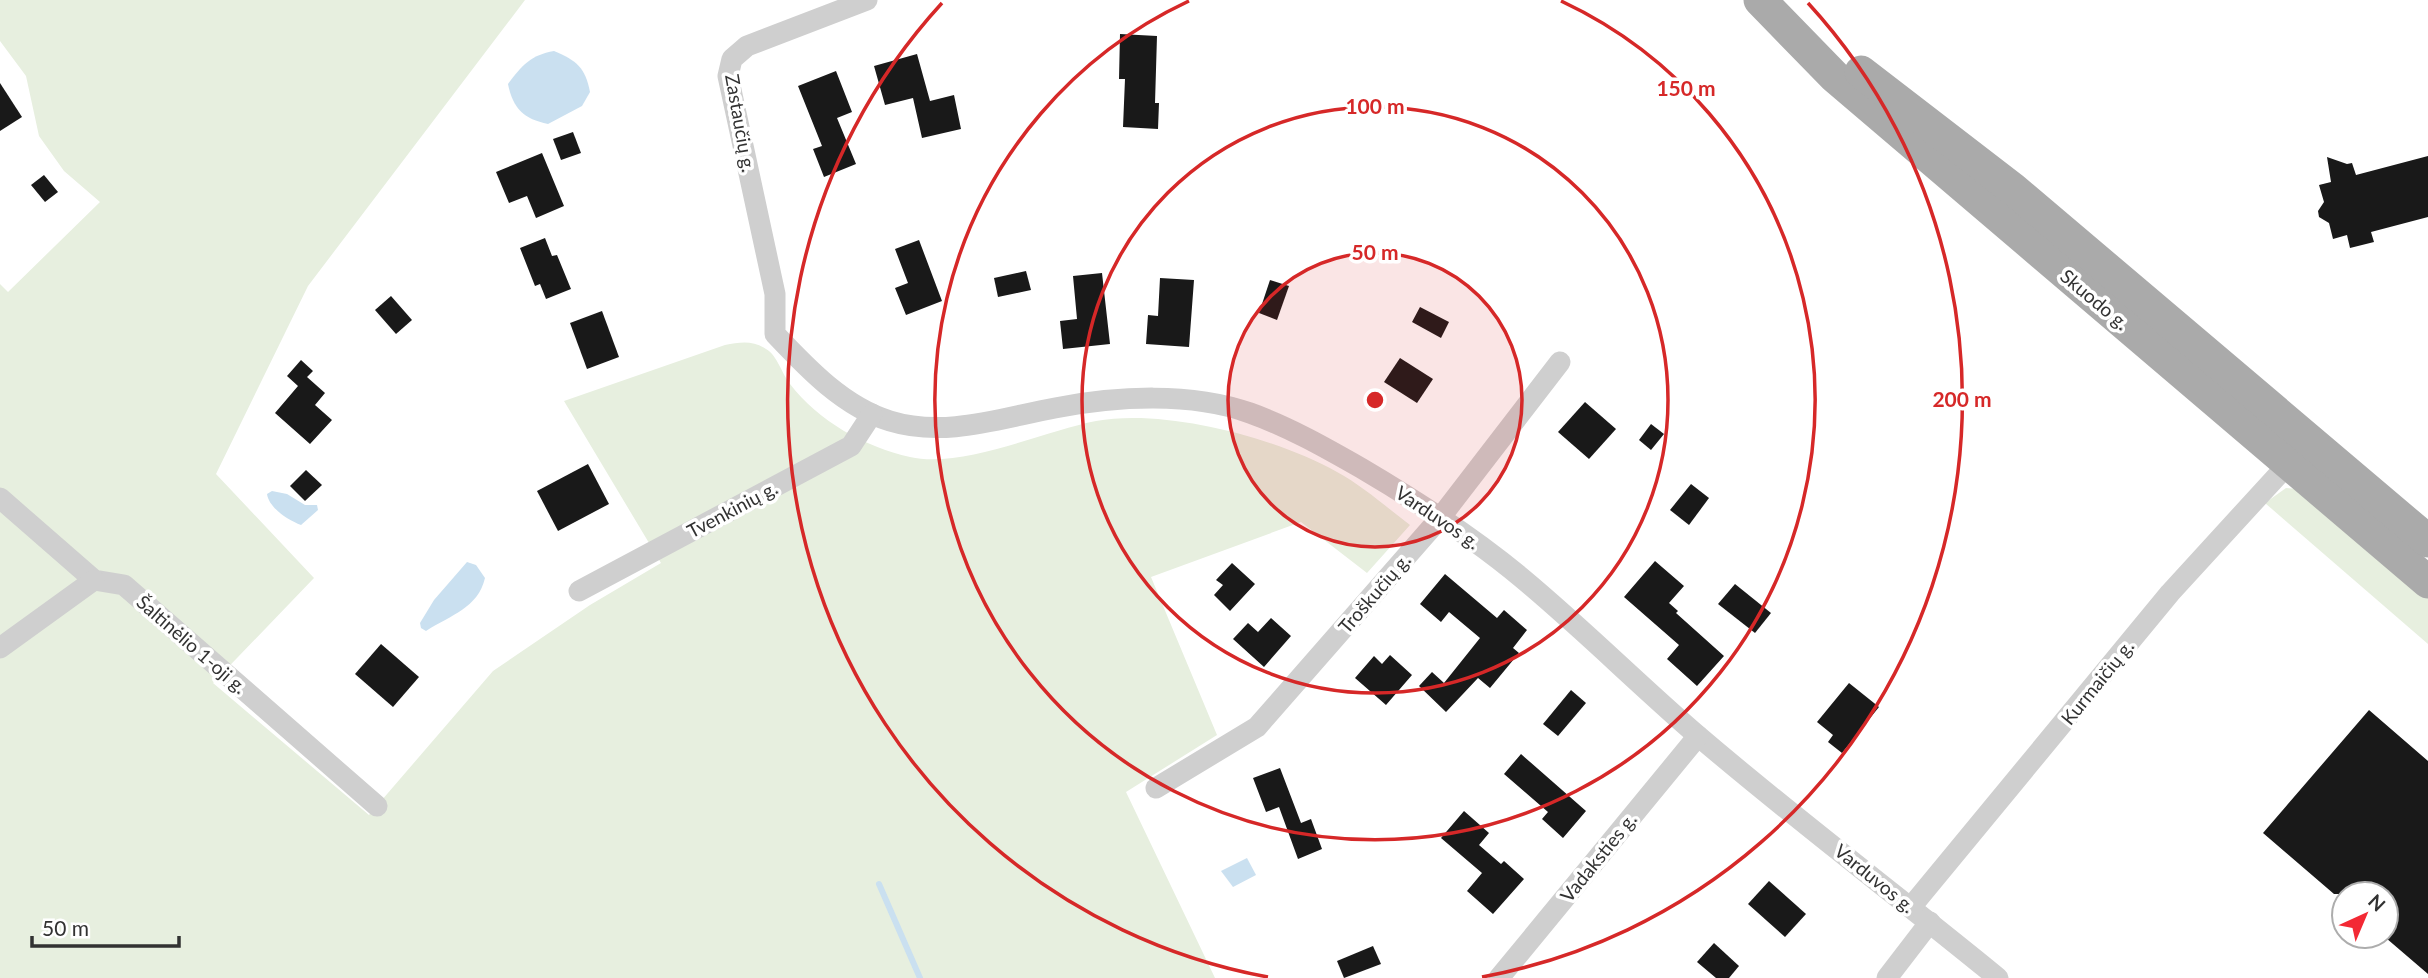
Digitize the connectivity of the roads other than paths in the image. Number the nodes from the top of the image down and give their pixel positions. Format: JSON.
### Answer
{"nodes":[{"id":1,"x":867,"y":0,"type":"edge"},
{"id":2,"x":1769,"y":3,"type":"edge"},
{"id":3,"x":775,"y":334,"type":"joint"},
{"id":4,"x":1560,"y":362,"type":"dead end"},
{"id":5,"x":872,"y":414,"type":"junction"},
{"id":6,"x":2289,"y":463,"type":"junction"},
{"id":7,"x":0,"y":498,"type":"edge"},
{"id":8,"x":1440,"y":518,"type":"junction"},
{"id":9,"x":2428,"y":541,"type":"edge"},
{"id":10,"x":94,"y":580,"type":"junction"},
{"id":11,"x":2428,"y":582,"type":"edge"},
{"id":12,"x":579,"y":591,"type":"dead end"},
{"id":13,"x":0,"y":648,"type":"edge"},
{"id":14,"x":1698,"y":736,"type":"junction"},
{"id":15,"x":1156,"y":788,"type":"dead end"},
{"id":16,"x":377,"y":806,"type":"dead end"},
{"id":17,"x":1911,"y":907,"type":"junction"},
{"id":18,"x":1930,"y":922,"type":"junction"},
{"id":19,"x":1499,"y":978,"type":"edge"},
{"id":20,"x":1887,"y":978,"type":"edge"},
{"id":21,"x":1998,"y":978,"type":"edge"}],
"edges":[{"from":1,"to":3,"type":"street","name":"Zastaučių g."},
{"from":2,"to":6,"type":"main road","name":"Skuodo g."},
{"from":2,"to":9,"type":"main road","name":"Skuodo g."},
{"from":3,"to":5,"type":"street","name":"Varduvos g."},
{"from":4,"to":8,"type":"street","name":"Troškučių g."},
{"from":5,"to":8,"type":"street","name":"Varduvos g."},
{"from":5,"to":12,"type":"street","name":"Tvenkinių g."},
{"from":6,"to":11,"type":"main road","name":"Skuodo g."},
{"from":6,"to":17,"type":"street","name":"Kurmaičių g."},
{"from":7,"to":10,"type":"street","name":"Šaltinėlio 1-oji g."},
{"from":8,"to":14,"type":"street","name":"Varduvos g."},
{"from":8,"to":15,"type":"street","name":"Troškučių g."},
{"from":10,"to":13,"type":"street"},
{"from":10,"to":16,"type":"street","name":"Šaltinėlio 1-oji g."},
{"from":14,"to":17,"type":"street","name":"Varduvos g."},
{"from":14,"to":19,"type":"street","name":"Vadaksties g."},
{"from":17,"to":18,"type":"street","name":"Varduvos g."},
{"from":18,"to":20,"type":"street"},
{"from":18,"to":21,"type":"street","name":"Varduvos g."}]}
